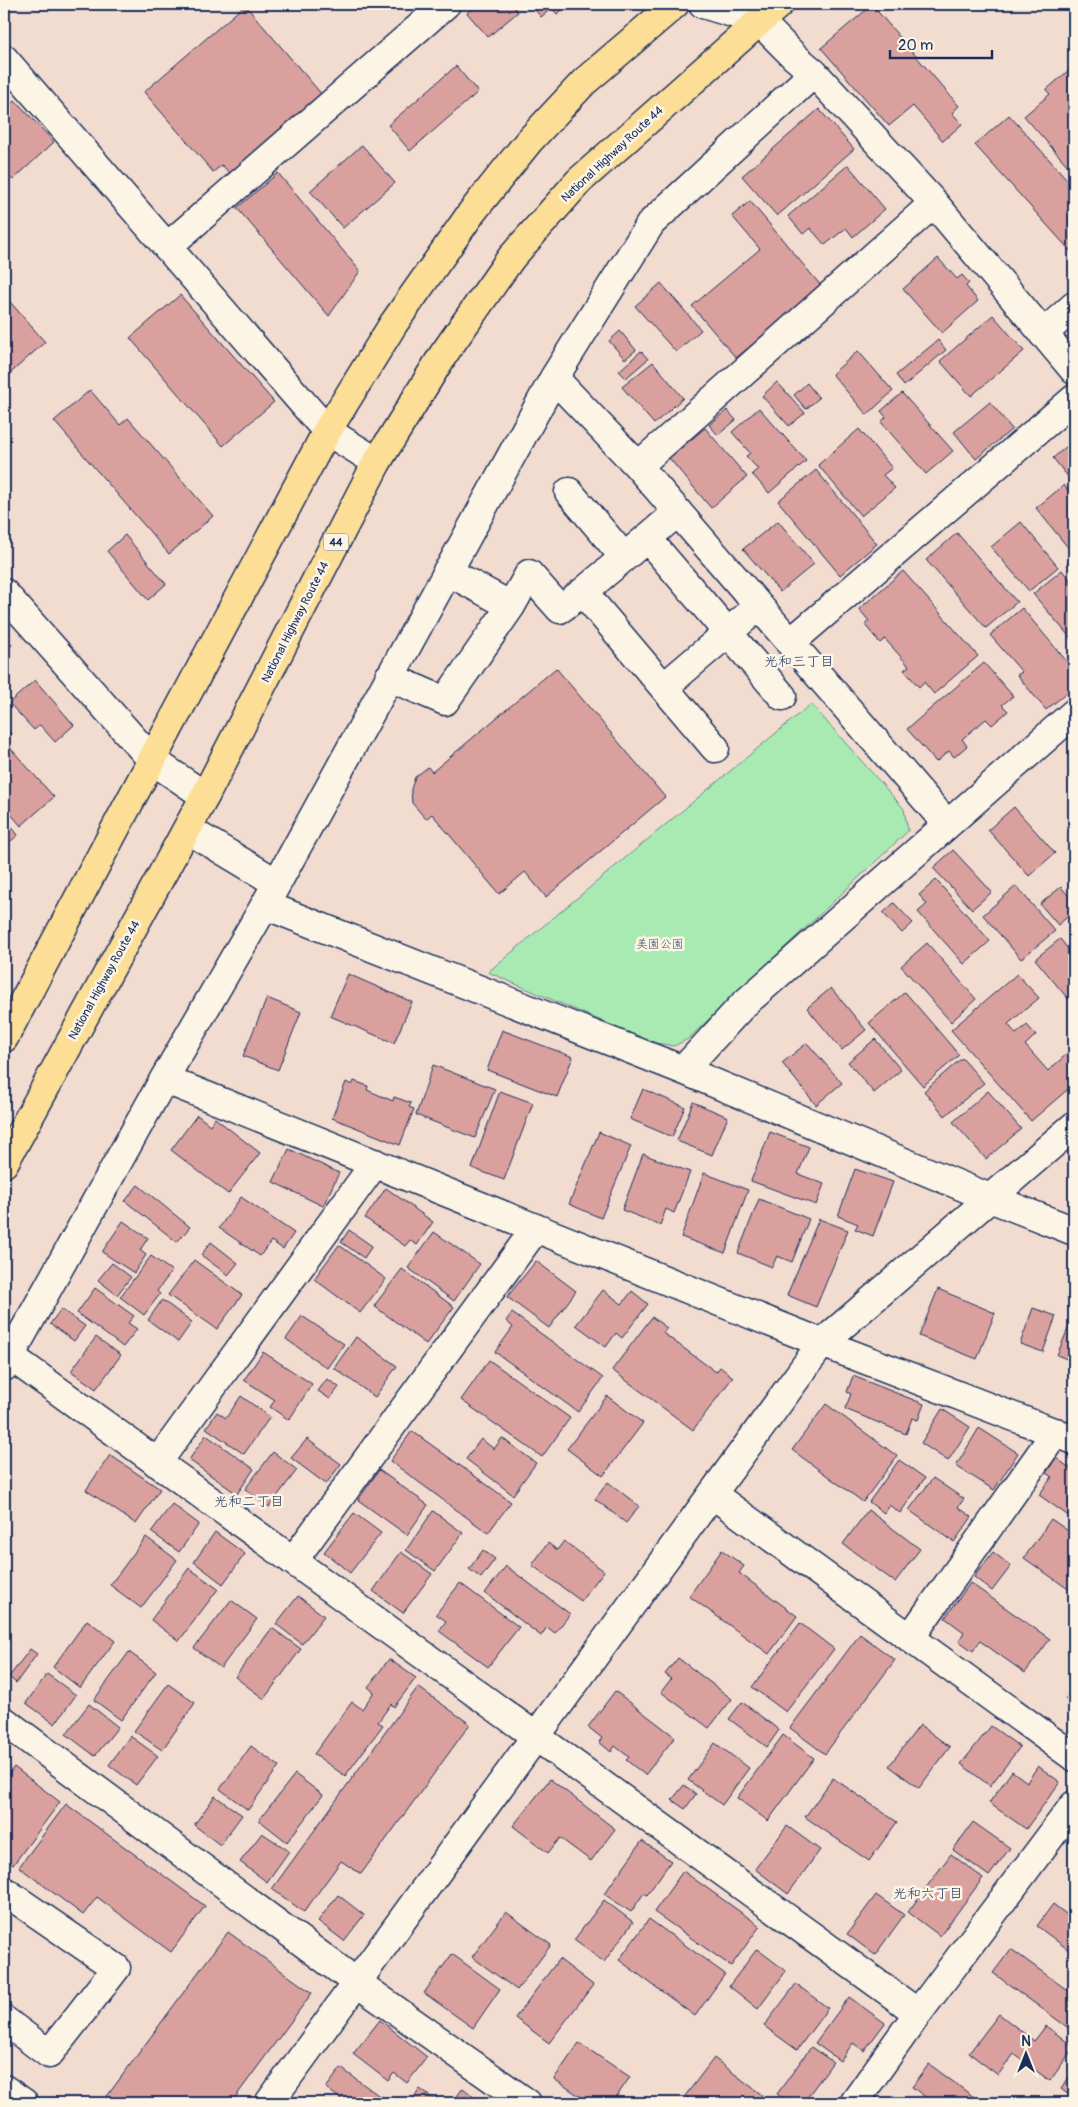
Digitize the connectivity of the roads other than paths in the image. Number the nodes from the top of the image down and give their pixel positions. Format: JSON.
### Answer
{"nodes":[{"id":1,"x":446,"y":4,"type":"edge"},
{"id":2,"x":676,"y":4,"type":"edge"},
{"id":3,"x":703,"y":4,"type":"edge"},
{"id":4,"x":769,"y":12,"type":"edge"},
{"id":5,"x":4,"y":59,"type":"edge"},
{"id":6,"x":814,"y":73,"type":"junction"},
{"id":7,"x":13,"y":88,"type":"edge"},
{"id":8,"x":934,"y":203,"type":"junction"},
{"id":9,"x":167,"y":247,"type":"junction"},
{"id":10,"x":1074,"y":306,"type":"edge"},
{"id":11,"x":1043,"y":334,"type":"junction"},
{"id":12,"x":1074,"y":370,"type":"edge"},
{"id":13,"x":554,"y":378,"type":"junction"},
{"id":14,"x":1074,"y":399,"type":"edge"},
{"id":15,"x":327,"y":431,"type":"junction"},
{"id":16,"x":377,"y":462,"type":"junction"},
{"id":17,"x":638,"y":466,"type":"junction"},
{"id":18,"x":569,"y":492,"type":"dead end"},
{"id":19,"x":678,"y":512,"type":"junction"},
{"id":20,"x":647,"y":538,"type":"junction"},
{"id":21,"x":624,"y":557,"type":"junction"},
{"id":22,"x":447,"y":571,"type":"junction"},
{"id":23,"x":583,"y":592,"type":"junction"},
{"id":24,"x":4,"y":593,"type":"edge"},
{"id":25,"x":511,"y":606,"type":"junction"},
{"id":26,"x":759,"y":606,"type":"junction"},
{"id":27,"x":728,"y":633,"type":"junction"},
{"id":28,"x":790,"y":643,"type":"junction"},
{"id":29,"x":389,"y":677,"type":"junction"},
{"id":30,"x":664,"y":687,"type":"junction"},
{"id":31,"x":782,"y":696,"type":"dead end"},
{"id":32,"x":1074,"y":713,"type":"edge"},
{"id":33,"x":715,"y":748,"type":"dead end"},
{"id":34,"x":152,"y":760,"type":"junction"},
{"id":35,"x":205,"y":796,"type":"junction"},
{"id":36,"x":947,"y":824,"type":"junction"},
{"id":37,"x":187,"y":829,"type":"junction"},
{"id":38,"x":271,"y":894,"type":"junction"},
{"id":39,"x":4,"y":1038,"type":"edge"},
{"id":40,"x":683,"y":1070,"type":"junction"},
{"id":41,"x":164,"y":1079,"type":"junction"},
{"id":42,"x":1074,"y":1126,"type":"edge"},
{"id":43,"x":4,"y":1163,"type":"edge"},
{"id":44,"x":375,"y":1163,"type":"junction"},
{"id":45,"x":990,"y":1198,"type":"junction"},
{"id":46,"x":536,"y":1228,"type":"junction"},
{"id":47,"x":1074,"y":1231,"type":"edge"},
{"id":48,"x":822,"y":1343,"type":"junction"},
{"id":49,"x":7,"y":1362,"type":"edge"},
{"id":50,"x":1065,"y":1436,"type":"edge"},
{"id":51,"x":157,"y":1463,"type":"junction"},
{"id":52,"x":712,"y":1494,"type":"junction"},
{"id":53,"x":293,"y":1561,"type":"junction"},
{"id":54,"x":910,"y":1638,"type":"junction"},
{"id":55,"x":4,"y":1721,"type":"edge"},
{"id":56,"x":535,"y":1736,"type":"junction"},
{"id":57,"x":1074,"y":1757,"type":"edge"},
{"id":58,"x":1074,"y":1805,"type":"edge"},
{"id":59,"x":4,"y":1891,"type":"edge"},
{"id":60,"x":356,"y":1982,"type":"junction"},
{"id":61,"x":918,"y":2013,"type":"junction"},
{"id":62,"x":4,"y":2020,"type":"edge"},
{"id":63,"x":4,"y":2088,"type":"edge"},
{"id":64,"x":24,"y":2103,"type":"edge"},
{"id":65,"x":270,"y":2103,"type":"edge"},
{"id":66,"x":527,"y":2103,"type":"edge"},
{"id":67,"x":854,"y":2103,"type":"edge"}],
"edges":[{"from":1,"to":9,"type":"street"},
{"from":2,"to":15,"type":"highway"},
{"from":3,"to":4,"type":"street"},
{"from":4,"to":6,"type":"street"},
{"from":4,"to":16,"type":"highway","name":"National Highway Route 44","number":"44"},
{"from":5,"to":7,"type":"street"},
{"from":6,"to":8,"type":"street"},
{"from":6,"to":13,"type":"street"},
{"from":7,"to":9,"type":"street"},
{"from":8,"to":11,"type":"street"},
{"from":8,"to":17,"type":"street"},
{"from":9,"to":15,"type":"street"},
{"from":10,"to":11,"type":"street"},
{"from":11,"to":12,"type":"street"},
{"from":13,"to":17,"type":"street"},
{"from":13,"to":22,"type":"street"},
{"from":14,"to":28,"type":"street"},
{"from":15,"to":16,"type":"street"},
{"from":15,"to":34,"type":"highway"},
{"from":16,"to":35,"type":"highway","name":"National Highway Route 44","number":"44"},
{"from":17,"to":19,"type":"street"},
{"from":18,"to":21,"type":"street"},
{"from":19,"to":20,"type":"street"},
{"from":19,"to":26,"type":"street"},
{"from":20,"to":21,"type":"street"},
{"from":20,"to":27,"type":"street"},
{"from":21,"to":23,"type":"street"},
{"from":22,"to":25,"type":"street"},
{"from":22,"to":29,"type":"street"},
{"from":23,"to":25,"type":"street"},
{"from":23,"to":30,"type":"street"},
{"from":24,"to":34,"type":"street"},
{"from":25,"to":29,"type":"street"},
{"from":26,"to":27,"type":"street"},
{"from":26,"to":28,"type":"street"},
{"from":27,"to":30,"type":"street"},
{"from":27,"to":31,"type":"street"},
{"from":28,"to":36,"type":"street"},
{"from":29,"to":38,"type":"street"},
{"from":30,"to":33,"type":"street"},
{"from":32,"to":36,"type":"street"},
{"from":34,"to":35,"type":"street"},
{"from":34,"to":39,"type":"highway"},
{"from":35,"to":37,"type":"highway","name":"National Highway Route 44","number":"44"},
{"from":36,"to":40,"type":"street"},
{"from":37,"to":38,"type":"street"},
{"from":37,"to":43,"type":"highway","name":"National Highway Route 44","number":"44"},
{"from":38,"to":40,"type":"street"},
{"from":38,"to":41,"type":"street"},
{"from":40,"to":45,"type":"street"},
{"from":41,"to":44,"type":"street"},
{"from":41,"to":49,"type":"street"},
{"from":42,"to":45,"type":"street"},
{"from":44,"to":46,"type":"street"},
{"from":44,"to":51,"type":"street"},
{"from":45,"to":47,"type":"street"},
{"from":45,"to":48,"type":"street"},
{"from":46,"to":48,"type":"street"},
{"from":46,"to":53,"type":"street"},
{"from":48,"to":50,"type":"street"},
{"from":48,"to":52,"type":"street"},
{"from":49,"to":51,"type":"street"},
{"from":50,"to":54,"type":"street"},
{"from":51,"to":53,"type":"street"},
{"from":52,"to":54,"type":"street"},
{"from":52,"to":56,"type":"street"},
{"from":53,"to":56,"type":"street"},
{"from":54,"to":57,"type":"street"},
{"from":55,"to":60,"type":"street"},
{"from":56,"to":60,"type":"street"},
{"from":56,"to":61,"type":"street"},
{"from":58,"to":61,"type":"street"},
{"from":59,"to":62,"type":"street"},
{"from":60,"to":65,"type":"street"},
{"from":60,"to":66,"type":"street"},
{"from":61,"to":67,"type":"street"},
{"from":63,"to":64,"type":"street"}]}
